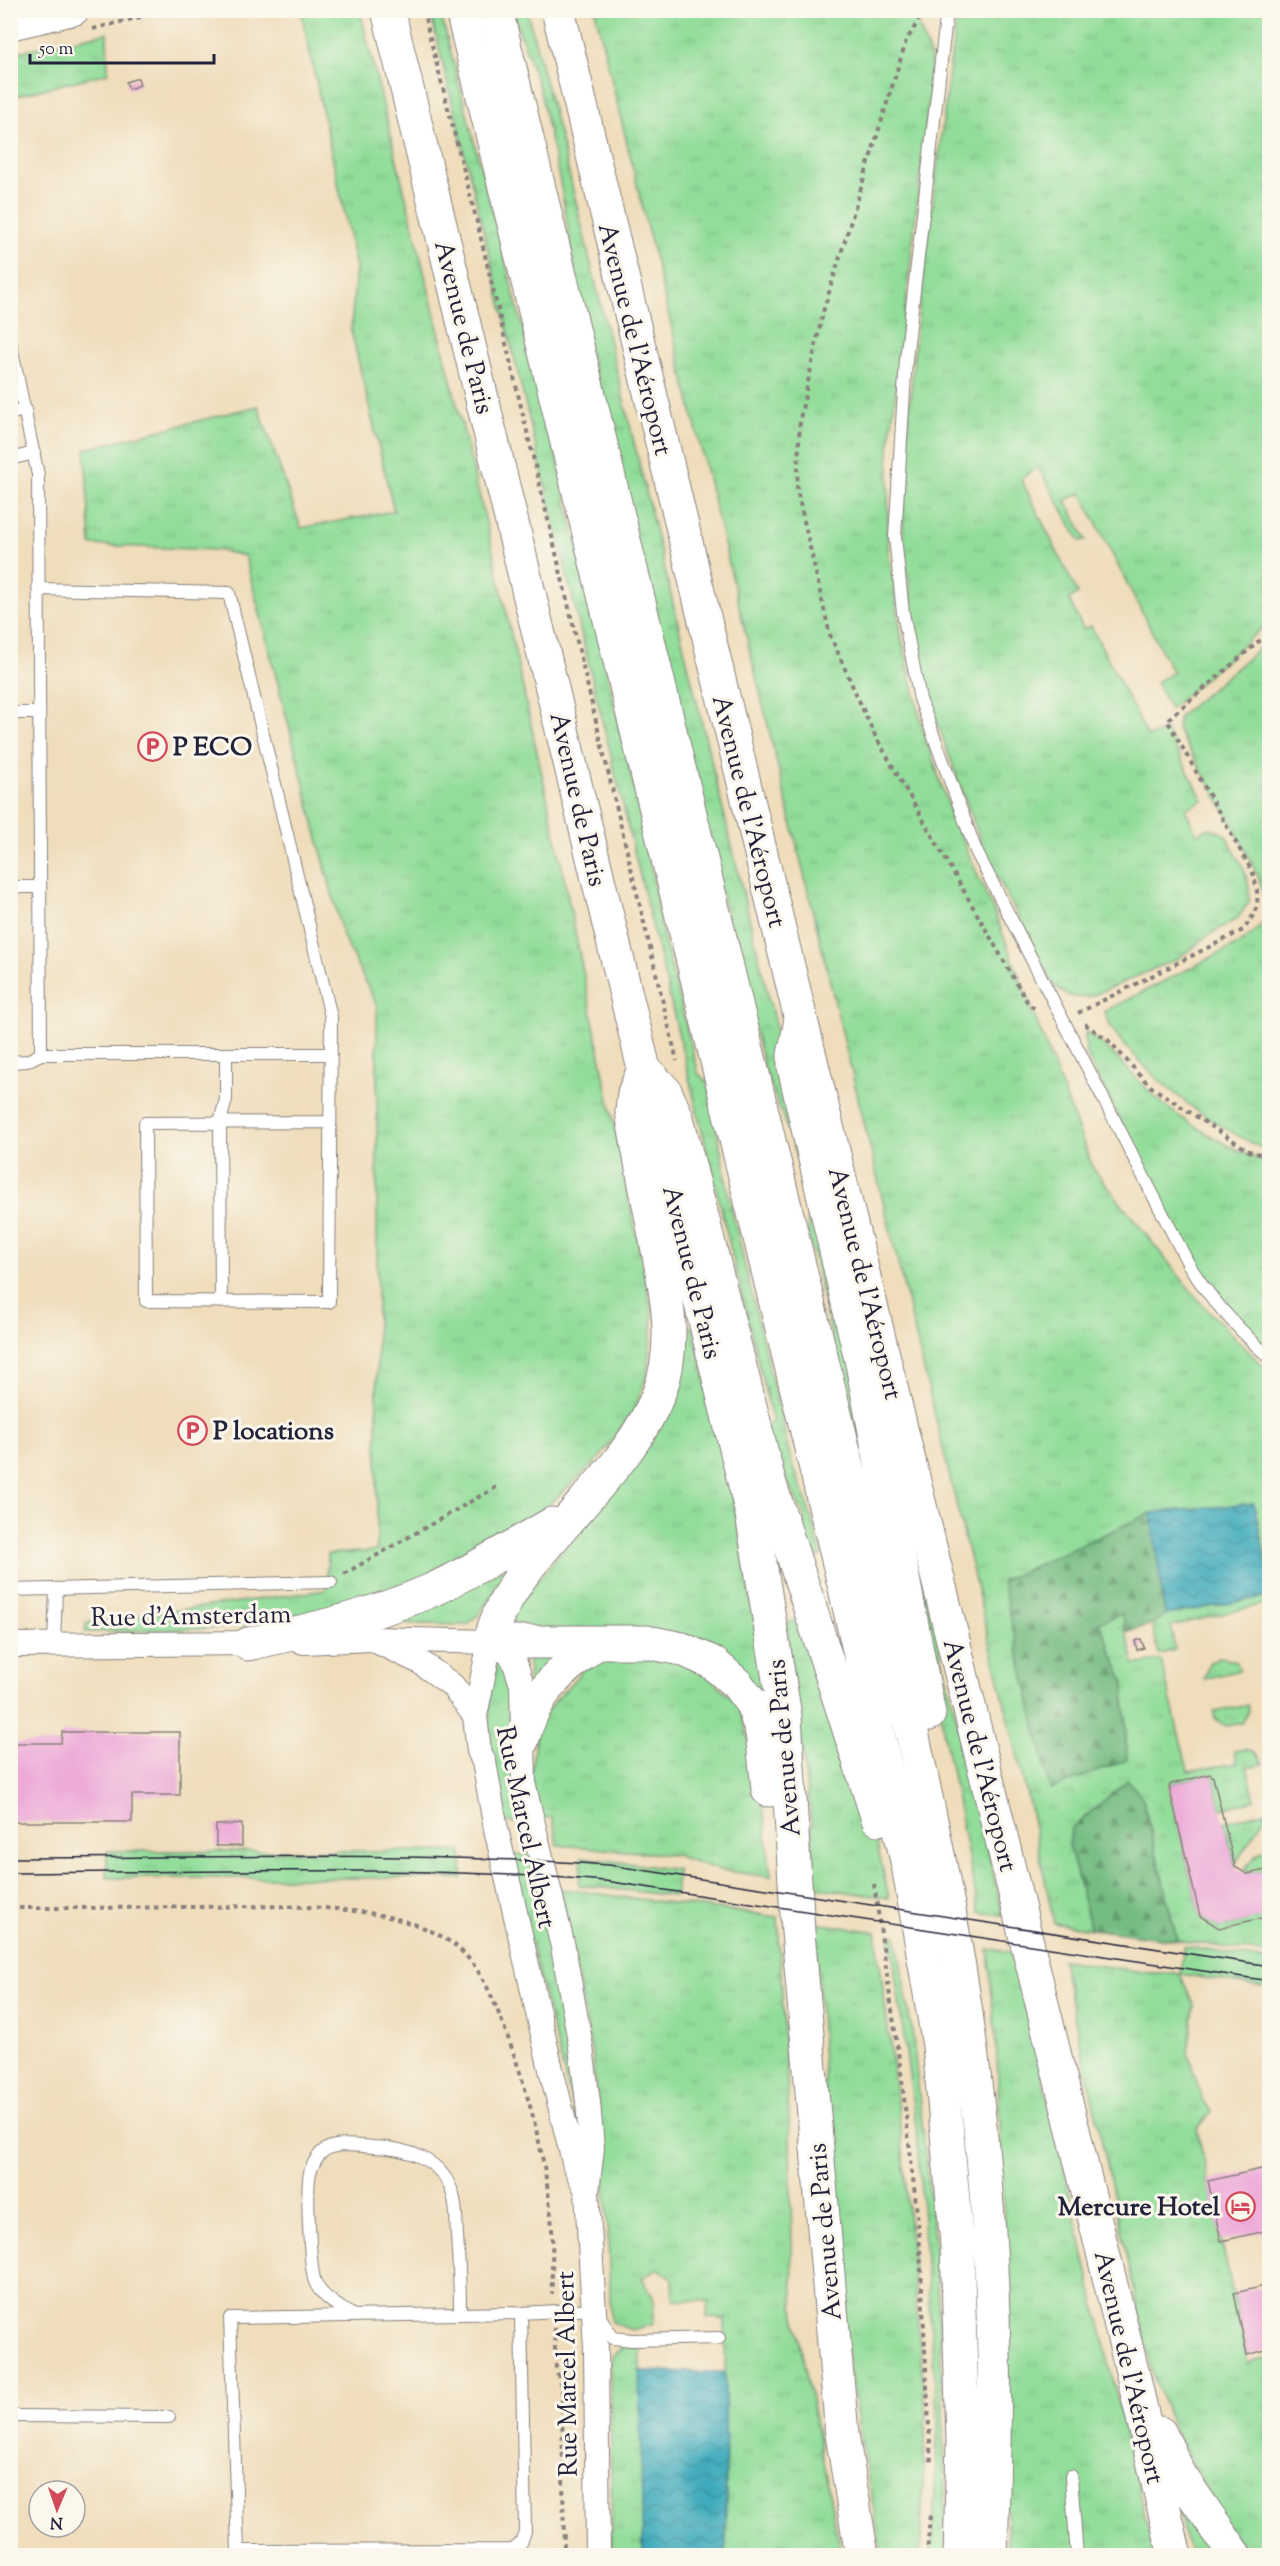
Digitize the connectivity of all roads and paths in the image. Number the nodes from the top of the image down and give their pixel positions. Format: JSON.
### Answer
{"nodes":[{"id":1,"x":74,"y":10,"type":"edge"},
{"id":2,"x":388,"y":10,"type":"edge"},
{"id":3,"x":409,"y":10,"type":"edge"},
{"id":4,"x":423,"y":10,"type":"edge"},
{"id":5,"x":462,"y":10,"type":"edge"},
{"id":6,"x":496,"y":10,"type":"edge"},
{"id":7,"x":537,"y":10,"type":"edge"},
{"id":8,"x":558,"y":10,"type":"edge"},
{"id":9,"x":925,"y":10,"type":"edge"},
{"id":10,"x":947,"y":10,"type":"edge"},
{"id":11,"x":10,"y":26,"type":"edge"},
{"id":12,"x":406,"y":82,"type":"junction"},
{"id":13,"x":580,"y":105,"type":"junction"},
{"id":14,"x":10,"y":341,"type":"edge"},
{"id":15,"x":26,"y":410,"type":"junction"},
{"id":16,"x":10,"y":414,"type":"edge"},
{"id":17,"x":34,"y":453,"type":"junction"},
{"id":18,"x":10,"y":459,"type":"edge"},
{"id":19,"x":38,"y":589,"type":"junction"},
{"id":20,"x":1269,"y":632,"type":"edge"},
{"id":21,"x":10,"y":713,"type":"edge"},
{"id":22,"x":39,"y":713,"type":"junction"},
{"id":23,"x":10,"y":887,"type":"edge"},
{"id":24,"x":40,"y":887,"type":"junction"},
{"id":25,"x":1063,"y":1018,"type":"junction"},
{"id":26,"x":801,"y":1020,"type":"junction"},
{"id":27,"x":41,"y":1054,"type":"junction"},
{"id":28,"x":226,"y":1054,"type":"junction"},
{"id":29,"x":331,"y":1054,"type":"junction"},
{"id":30,"x":10,"y":1062,"type":"edge"},
{"id":31,"x":678,"y":1066,"type":"dead end"},
{"id":32,"x":644,"y":1069,"type":"junction"},
{"id":33,"x":220,"y":1122,"type":"junction"},
{"id":34,"x":330,"y":1122,"type":"junction"},
{"id":35,"x":1269,"y":1157,"type":"edge"},
{"id":36,"x":221,"y":1302,"type":"junction"},
{"id":37,"x":1269,"y":1358,"type":"edge"},
{"id":38,"x":498,"y":1486,"type":"dead end"},
{"id":39,"x":580,"y":1508,"type":"junction"},
{"id":40,"x":331,"y":1582,"type":"joint"},
{"id":41,"x":10,"y":1590,"type":"edge"},
{"id":42,"x":56,"y":1590,"type":"junction"},
{"id":43,"x":372,"y":1639,"type":"junction"},
{"id":44,"x":490,"y":1642,"type":"junction"},
{"id":45,"x":596,"y":1643,"type":"junction"},
{"id":46,"x":248,"y":1644,"type":"junction"},
{"id":47,"x":10,"y":1645,"type":"edge"},
{"id":48,"x":54,"y":1645,"type":"junction"},
{"id":49,"x":475,"y":1716,"type":"junction"},
{"id":50,"x":522,"y":1740,"type":"junction"},
{"id":51,"x":874,"y":1884,"type":"dead end"},
{"id":52,"x":945,"y":1887,"type":"junction"},
{"id":53,"x":10,"y":1908,"type":"edge"},
{"id":54,"x":798,"y":1932,"type":"junction"},
{"id":55,"x":923,"y":1957,"type":"junction"},
{"id":56,"x":587,"y":2192,"type":"junction"},
{"id":57,"x":551,"y":2284,"type":"dead end"},
{"id":58,"x":595,"y":2309,"type":"junction"},
{"id":59,"x":521,"y":2313,"type":"junction"},
{"id":60,"x":460,"y":2314,"type":"junction"},
{"id":61,"x":352,"y":2316,"type":"junction"},
{"id":62,"x":554,"y":2331,"type":"dead end"},
{"id":63,"x":719,"y":2338,"type":"dead end"},
{"id":64,"x":1134,"y":2379,"type":"junction"},
{"id":65,"x":10,"y":2416,"type":"edge"},
{"id":66,"x":169,"y":2416,"type":"dead end"},
{"id":67,"x":932,"y":2471,"type":"dead end"},
{"id":68,"x":1071,"y":2476,"type":"dead end"},
{"id":69,"x":931,"y":2503,"type":"dead end"},
{"id":70,"x":564,"y":2556,"type":"edge"},
{"id":71,"x":597,"y":2556,"type":"edge"},
{"id":72,"x":862,"y":2556,"type":"edge"},
{"id":73,"x":927,"y":2556,"type":"edge"},
{"id":74,"x":960,"y":2556,"type":"edge"},
{"id":75,"x":991,"y":2556,"type":"edge"},
{"id":76,"x":1077,"y":2556,"type":"edge"},
{"id":77,"x":1174,"y":2556,"type":"edge"},
{"id":78,"x":1236,"y":2556,"type":"edge"}],
"edges":[{"from":1,"to":11,"type":"street"},
{"from":2,"to":12,"type":"highway","name":"Avenue de Paris"},
{"from":3,"to":12,"type":"highway"},
{"from":4,"to":31,"type":"path"},
{"from":5,"to":55,"type":"highway"},
{"from":6,"to":52,"type":"highway"},
{"from":7,"to":13,"type":"highway"},
{"from":8,"to":13,"type":"highway","name":"Avenue de l'Aéroport"},
{"from":9,"to":25,"type":"path"},
{"from":10,"to":25,"type":"lane"},
{"from":12,"to":32,"type":"highway","name":"Avenue de Paris"},
{"from":13,"to":26,"type":"highway","name":"Avenue de l'Aéroport"},
{"from":14,"to":15,"type":"lane"},
{"from":15,"to":16,"type":"lane"},
{"from":15,"to":17,"type":"lane"},
{"from":17,"to":18,"type":"lane"},
{"from":17,"to":19,"type":"lane"},
{"from":19,"to":22,"type":"lane"},
{"from":19,"to":29,"type":"lane"},
{"from":20,"to":25,"type":"path"},
{"from":21,"to":22,"type":"lane"},
{"from":22,"to":24,"type":"lane"},
{"from":23,"to":24,"type":"lane"},
{"from":24,"to":27,"type":"lane"},
{"from":25,"to":35,"type":"path"},
{"from":25,"to":37,"type":"lane"},
{"from":26,"to":52,"type":"highway"},
{"from":26,"to":64,"type":"highway","name":"Avenue de l'Aéroport"},
{"from":27,"to":28,"type":"lane"},
{"from":27,"to":30,"type":"lane"},
{"from":28,"to":29,"type":"lane"},
{"from":28,"to":33,"type":"lane"},
{"from":29,"to":34,"type":"lane"},
{"from":32,"to":39,"type":"highway"},
{"from":32,"to":54,"type":"highway","name":"Avenue de Paris"},
{"from":32,"to":55,"type":"highway"},
{"from":33,"to":34,"type":"lane"},
{"from":33,"to":36,"type":"lane"},
{"from":33,"to":36,"type":"lane"},
{"from":34,"to":36,"type":"lane"},
{"from":38,"to":40,"type":"path"},
{"from":39,"to":44,"type":"highway"},
{"from":39,"to":46,"type":"highway"},
{"from":40,"to":42,"type":"lane"},
{"from":41,"to":42,"type":"lane"},
{"from":42,"to":48,"type":"lane"},
{"from":43,"to":44,"type":"street","name":"Rue d'Amsterdam"},
{"from":43,"to":46,"type":"street","name":"Rue d'Amsterdam"},
{"from":43,"to":49,"type":"street","name":"Rue d'Amsterdam"},
{"from":44,"to":45,"type":"highway"},
{"from":44,"to":49,"type":"street","name":"Rue Marcel Albert"},
{"from":44,"to":50,"type":"street","name":"Rue Marcel Albert"},
{"from":45,"to":50,"type":"highway"},
{"from":45,"to":54,"type":"highway"},
{"from":46,"to":48,"type":"street","name":"Rue d'Amsterdam"},
{"from":47,"to":48,"type":"street","name":"Rue d'Amsterdam"},
{"from":49,"to":56,"type":"street","name":"Rue Marcel Albert"},
{"from":50,"to":56,"type":"street","name":"Rue Marcel Albert"},
{"from":51,"to":67,"type":"path"},
{"from":52,"to":75,"type":"highway"},
{"from":53,"to":57,"type":"path"},
{"from":54,"to":72,"type":"highway","name":"Avenue de Paris"},
{"from":55,"to":74,"type":"highway"},
{"from":56,"to":58,"type":"street","name":"Rue Marcel Albert"},
{"from":58,"to":59,"type":"lane"},
{"from":58,"to":63,"type":"lane"},
{"from":58,"to":71,"type":"street","name":"Rue Marcel Albert"},
{"from":59,"to":60,"type":"lane"},
{"from":59,"to":61,"type":"lane"},
{"from":60,"to":61,"type":"lane"},
{"from":60,"to":61,"type":"lane"},
{"from":62,"to":70,"type":"path"},
{"from":64,"to":77,"type":"highway","name":"Avenue de l'Aéroport"},
{"from":64,"to":78,"type":"highway"},
{"from":65,"to":66,"type":"lane"},
{"from":68,"to":76,"type":"lane"},
{"from":69,"to":73,"type":"path"}]}
